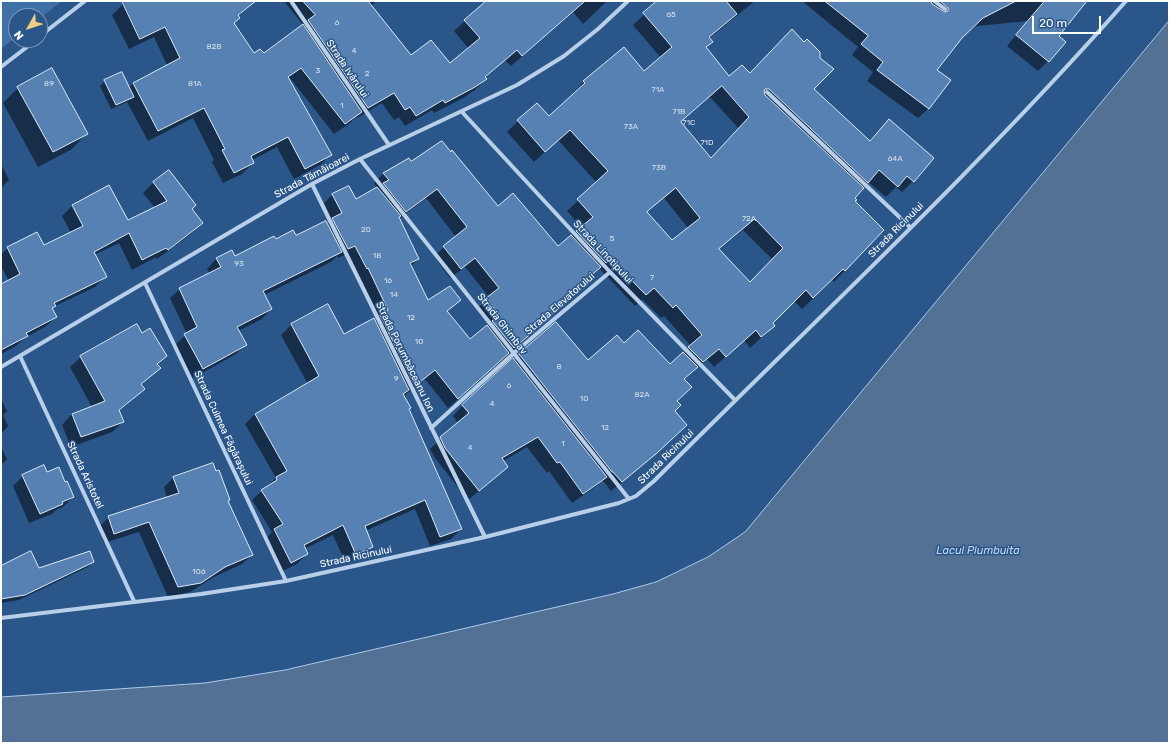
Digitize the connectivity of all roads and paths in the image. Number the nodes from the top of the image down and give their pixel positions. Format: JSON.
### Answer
{"nodes":[{"id":1,"x":85,"y":1,"type":"edge"},
{"id":2,"x":291,"y":1,"type":"edge"},
{"id":3,"x":628,"y":1,"type":"edge"},
{"id":4,"x":934,"y":1,"type":"edge"},
{"id":5,"x":1126,"y":1,"type":"edge"},
{"id":6,"x":945,"y":9,"type":"dead end"},
{"id":7,"x":48,"y":30,"type":"edge"},
{"id":8,"x":26,"y":48,"type":"edge"},
{"id":9,"x":1,"y":67,"type":"edge"},
{"id":10,"x":766,"y":92,"type":"dead end"},
{"id":11,"x":462,"y":112,"type":"junction"},
{"id":12,"x":389,"y":146,"type":"junction"},
{"id":13,"x":360,"y":159,"type":"junction"},
{"id":14,"x":312,"y":184,"type":"junction"},
{"id":15,"x":910,"y":227,"type":"junction"},
{"id":16,"x":610,"y":272,"type":"junction"},
{"id":17,"x":145,"y":283,"type":"junction"},
{"id":18,"x":514,"y":353,"type":"junction"},
{"id":19,"x":20,"y":356,"type":"junction"},
{"id":20,"x":1,"y":368,"type":"edge"},
{"id":21,"x":735,"y":400,"type":"junction"},
{"id":22,"x":431,"y":428,"type":"junction"},
{"id":23,"x":629,"y":499,"type":"junction"},
{"id":24,"x":485,"y":537,"type":"junction"},
{"id":25,"x":286,"y":581,"type":"junction"},
{"id":26,"x":134,"y":601,"type":"junction"},
{"id":27,"x":1,"y":618,"type":"edge"}],
"edges":[{"from":1,"to":7,"type":"street"},
{"from":2,"to":12,"type":"street","name":"Strada Ivărului"},
{"from":3,"to":11,"type":"street","name":"Strada Tămâioarei"},
{"from":4,"to":6,"type":"street"},
{"from":5,"to":15,"type":"street","name":"Strada Ricinului"},
{"from":8,"to":9,"type":"street"},
{"from":10,"to":15,"type":"street"},
{"from":11,"to":12,"type":"street","name":"Strada Tămâioarei"},
{"from":11,"to":16,"type":"street","name":"Strada Linotipului"},
{"from":12,"to":13,"type":"street","name":"Strada Tămâioarei"},
{"from":13,"to":14,"type":"street","name":"Strada Tămâioarei"},
{"from":13,"to":18,"type":"street","name":"Strada Ghimbav"},
{"from":14,"to":17,"type":"street","name":"Strada Tămâioarei"},
{"from":14,"to":22,"type":"street","name":"Strada Porumbăceanu Ion"},
{"from":15,"to":21,"type":"street","name":"Strada Ricinului"},
{"from":16,"to":18,"type":"street","name":"Strada Elevatorului"},
{"from":16,"to":21,"type":"street","name":"Strada Linotipului"},
{"from":17,"to":19,"type":"street","name":"Strada Tămâioarei"},
{"from":17,"to":25,"type":"street","name":"Strada Culmea Făgărașului"},
{"from":18,"to":22,"type":"street","name":"Strada Elevatorului"},
{"from":18,"to":23,"type":"street","name":"Strada Ghimbav"},
{"from":19,"to":20,"type":"street","name":"Strada Tămâioarei"},
{"from":19,"to":26,"type":"street","name":"Strada Aristotel"},
{"from":21,"to":23,"type":"street","name":"Strada Ricinului"},
{"from":22,"to":24,"type":"street","name":"Strada Porumbăceanu Ion"},
{"from":23,"to":24,"type":"street","name":"Strada Ricinului"},
{"from":24,"to":25,"type":"street","name":"Strada Ricinului"},
{"from":25,"to":26,"type":"street","name":"Strada Ricinului"},
{"from":26,"to":27,"type":"street","name":"Strada Ricinului"}]}
